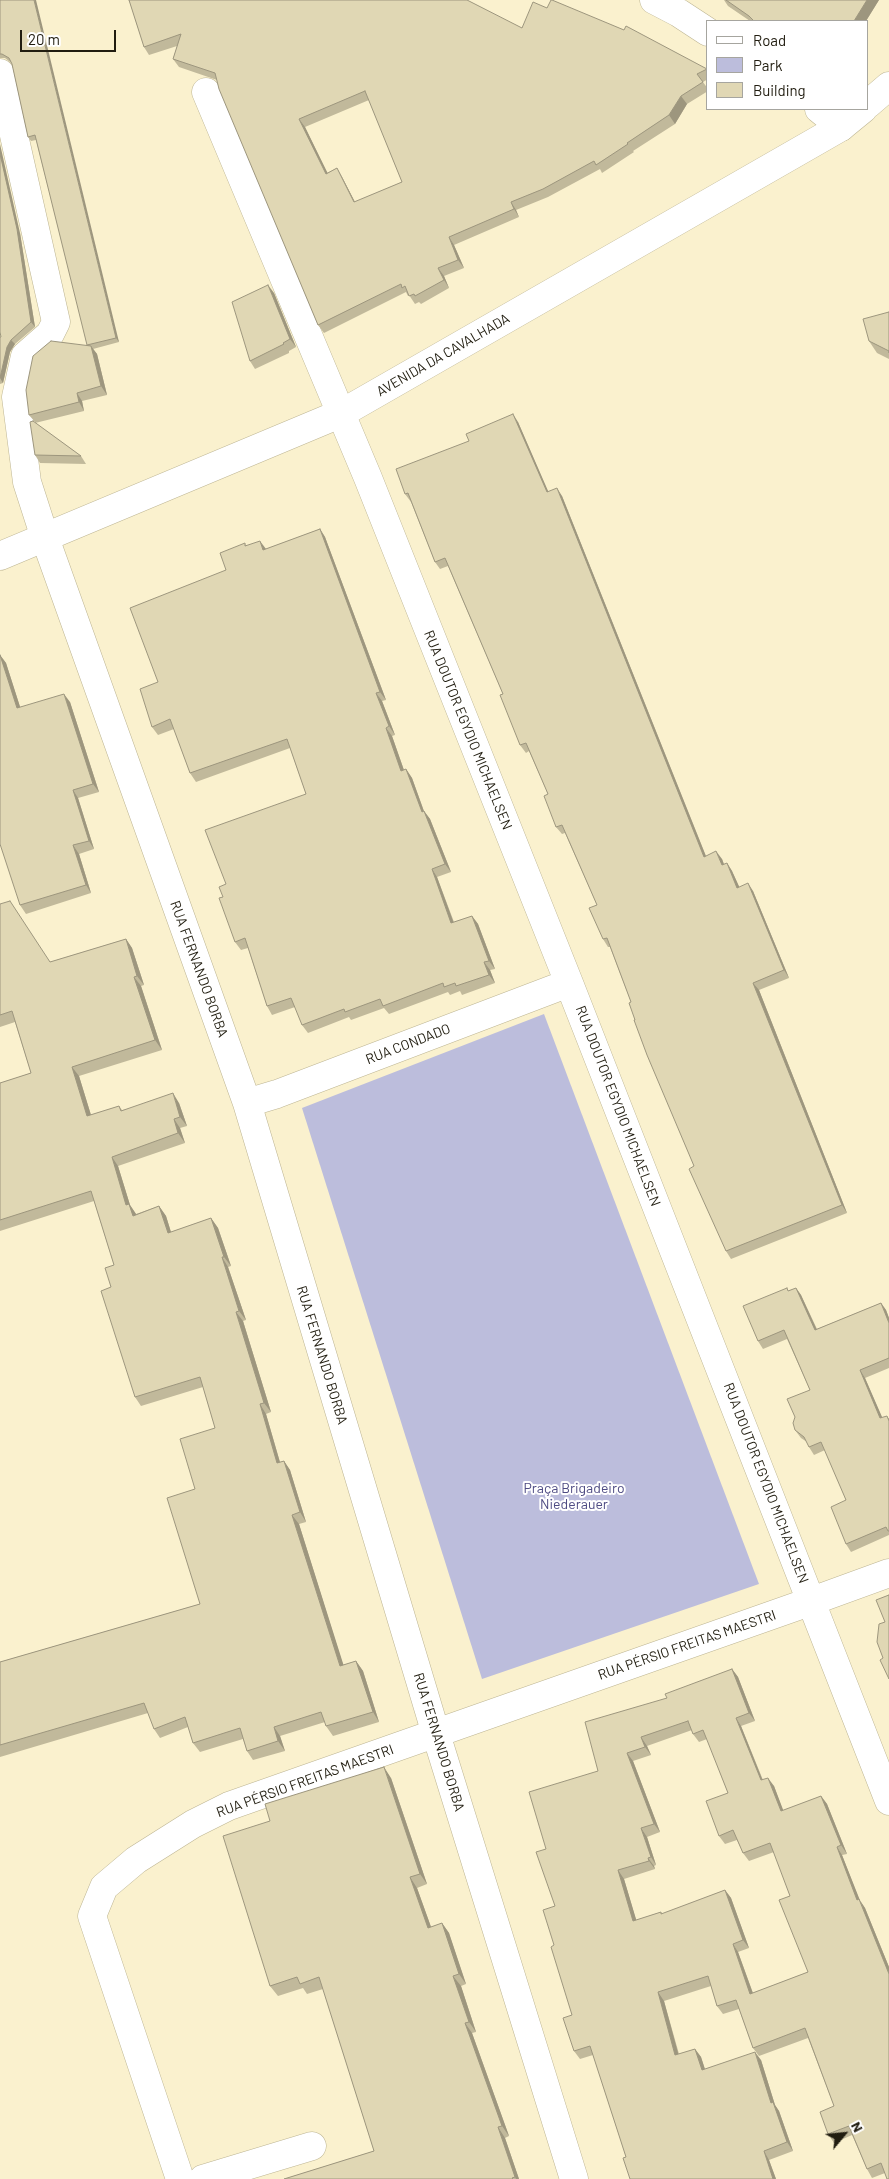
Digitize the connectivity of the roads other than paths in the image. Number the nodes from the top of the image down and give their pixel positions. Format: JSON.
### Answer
{"nodes":[{"id":1,"x":654,"y":0,"type":"edge"},
{"id":2,"x":706,"y":31,"type":"edge"},
{"id":3,"x":0,"y":72,"type":"edge"},
{"id":4,"x":889,"y":86,"type":"edge"},
{"id":5,"x":206,"y":92,"type":"dead end"},
{"id":6,"x":869,"y":103,"type":"edge"},
{"id":7,"x":820,"y":110,"type":"edge"},
{"id":8,"x":862,"y":110,"type":"edge"},
{"id":9,"x":841,"y":128,"type":"junction"},
{"id":10,"x":342,"y":413,"type":"junction"},
{"id":11,"x":45,"y":538,"type":"junction"},
{"id":12,"x":0,"y":556,"type":"edge"},
{"id":13,"x":569,"y":983,"type":"junction"},
{"id":14,"x":247,"y":1103,"type":"junction"},
{"id":15,"x":889,"y":1572,"type":"edge"},
{"id":16,"x":812,"y":1601,"type":"junction"},
{"id":17,"x":436,"y":1734,"type":"junction"},
{"id":18,"x":889,"y":1801,"type":"edge"},
{"id":19,"x":312,"y":2146,"type":"dead end"},
{"id":20,"x":180,"y":2179,"type":"edge"},
{"id":21,"x":203,"y":2179,"type":"edge"},
{"id":22,"x":574,"y":2179,"type":"edge"}],
"edges":[{"from":1,"to":2,"type":"street"},
{"from":3,"to":11,"type":"street","name":"RUA FERNANDO BORBA"},
{"from":4,"to":6,"type":"street"},
{"from":5,"to":10,"type":"street","name":"RUA DOUTOR EGYDIO MICHAELSEN"},
{"from":7,"to":9,"type":"street"},
{"from":8,"to":9,"type":"street","name":"AVENIDA DA CAVALHADA"},
{"from":9,"to":10,"type":"street","name":"AVENIDA DA CAVALHADA"},
{"from":10,"to":11,"type":"street","name":"AVENIDA DA CAVALHADA"},
{"from":10,"to":13,"type":"street","name":"RUA DOUTOR EGYDIO MICHAELSEN"},
{"from":11,"to":12,"type":"street","name":"AVENIDA DA CAVALHADA"},
{"from":11,"to":14,"type":"street","name":"RUA FERNANDO BORBA"},
{"from":13,"to":14,"type":"street","name":"RUA CONDADO"},
{"from":13,"to":16,"type":"street","name":"RUA DOUTOR EGYDIO MICHAELSEN"},
{"from":14,"to":17,"type":"street","name":"RUA FERNANDO BORBA"},
{"from":15,"to":16,"type":"street","name":"RUA PÉRSIO FREITAS MAESTRI"},
{"from":16,"to":17,"type":"street","name":"RUA PÉRSIO FREITAS MAESTRI"},
{"from":16,"to":18,"type":"street","name":"RUA DOUTOR EGYDIO MICHAELSEN"},
{"from":17,"to":20,"type":"street","name":"RUA PÉRSIO FREITAS MAESTRI"},
{"from":17,"to":22,"type":"street","name":"RUA FERNANDO BORBA"},
{"from":19,"to":21,"type":"street"}]}
